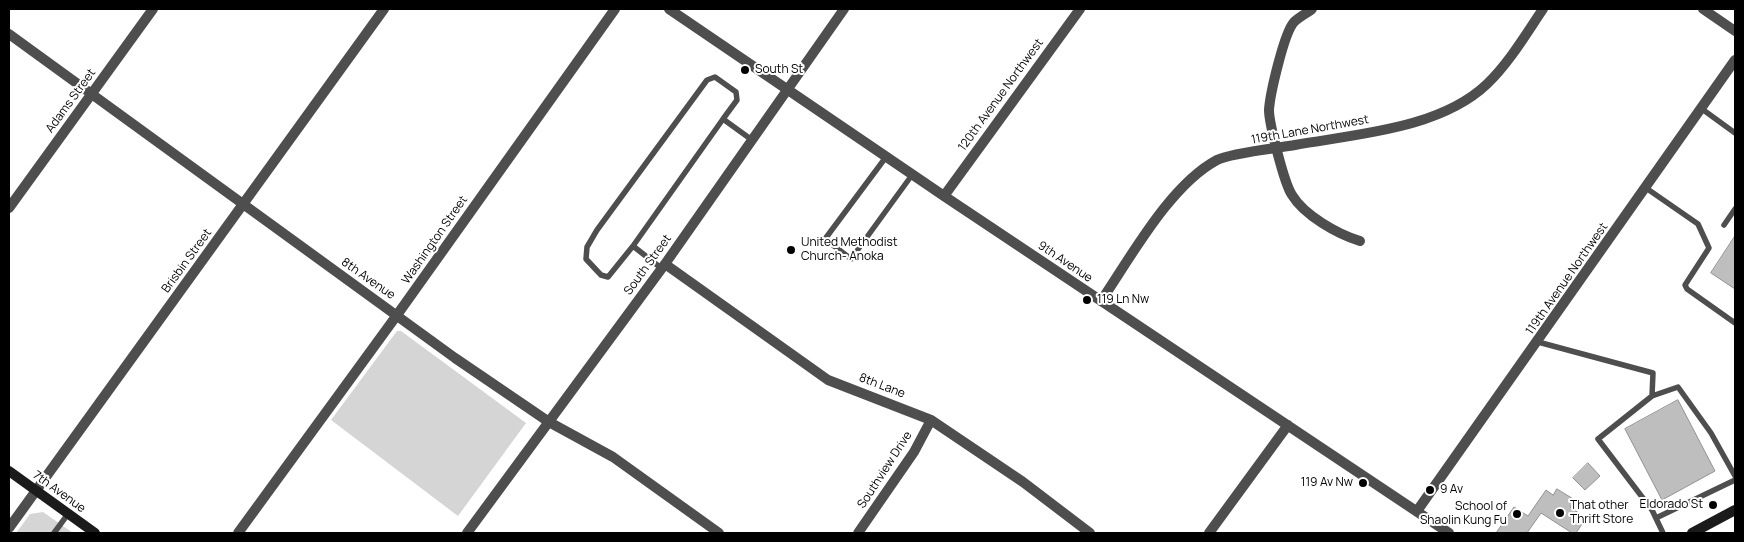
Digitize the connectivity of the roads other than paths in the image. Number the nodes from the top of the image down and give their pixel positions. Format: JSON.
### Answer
{"nodes":[{"id":1,"x":153,"y":9,"type":"edge"},
{"id":2,"x":384,"y":9,"type":"edge"},
{"id":3,"x":615,"y":9,"type":"edge"},
{"id":4,"x":669,"y":9,"type":"edge"},
{"id":5,"x":844,"y":9,"type":"edge"},
{"id":6,"x":1080,"y":9,"type":"edge"},
{"id":7,"x":1312,"y":9,"type":"edge"},
{"id":8,"x":1544,"y":9,"type":"edge"},
{"id":9,"x":1703,"y":9,"type":"edge"},
{"id":10,"x":1735,"y":31,"type":"edge"},
{"id":11,"x":9,"y":34,"type":"edge"},
{"id":12,"x":1735,"y":60,"type":"edge"},
{"id":13,"x":787,"y":90,"type":"junction"},
{"id":14,"x":92,"y":94,"type":"junction"},
{"id":15,"x":1702,"y":109,"type":"junction"},
{"id":16,"x":723,"y":119,"type":"junction"},
{"id":17,"x":1735,"y":133,"type":"edge"},
{"id":18,"x":752,"y":140,"type":"junction"},
{"id":19,"x":1278,"y":148,"type":"junction"},
{"id":20,"x":886,"y":158,"type":"junction"},
{"id":21,"x":912,"y":175,"type":"junction"},
{"id":22,"x":1646,"y":188,"type":"junction"},
{"id":23,"x":944,"y":196,"type":"junction"},
{"id":24,"x":242,"y":205,"type":"junction"},
{"id":25,"x":9,"y":208,"type":"edge"},
{"id":26,"x":1735,"y":209,"type":"edge"},
{"id":27,"x":1724,"y":225,"type":"dead end"},
{"id":28,"x":1360,"y":241,"type":"dead end"},
{"id":29,"x":633,"y":246,"type":"junction"},
{"id":30,"x":663,"y":266,"type":"junction"},
{"id":31,"x":1101,"y":301,"type":"junction"},
{"id":32,"x":397,"y":315,"type":"junction"},
{"id":33,"x":1735,"y":322,"type":"edge"},
{"id":34,"x":1538,"y":342,"type":"junction"},
{"id":35,"x":1652,"y":396,"type":"junction"},
{"id":36,"x":931,"y":420,"type":"junction"},
{"id":37,"x":549,"y":422,"type":"junction"},
{"id":38,"x":1288,"y":425,"type":"junction"},
{"id":39,"x":9,"y":471,"type":"edge"},
{"id":40,"x":1735,"y":476,"type":"edge"},
{"id":41,"x":1735,"y":480,"type":"edge"},
{"id":42,"x":35,"y":490,"type":"junction"},
{"id":43,"x":1735,"y":510,"type":"edge"},
{"id":44,"x":1417,"y":511,"type":"junction"},
{"id":45,"x":68,"y":514,"type":"junction"},
{"id":46,"x":1656,"y":518,"type":"junction"},
{"id":47,"x":9,"y":528,"type":"edge"},
{"id":48,"x":1699,"y":532,"type":"edge"},
{"id":49,"x":54,"y":533,"type":"edge"},
{"id":50,"x":95,"y":533,"type":"edge"},
{"id":51,"x":238,"y":533,"type":"edge"},
{"id":52,"x":468,"y":533,"type":"edge"},
{"id":53,"x":719,"y":533,"type":"edge"},
{"id":54,"x":858,"y":533,"type":"edge"},
{"id":55,"x":1090,"y":533,"type":"edge"},
{"id":56,"x":1209,"y":533,"type":"edge"},
{"id":57,"x":1450,"y":533,"type":"edge"},
{"id":58,"x":1664,"y":533,"type":"edge"}],
"edges":[{"from":1,"to":14,"type":"street","name":"Adams Street"},
{"from":2,"to":24,"type":"street","name":"Brisbin Street"},
{"from":3,"to":32,"type":"street","name":"Washington Street"},
{"from":4,"to":13,"type":"street","name":"9th Avenue"},
{"from":5,"to":13,"type":"street","name":"South Street"},
{"from":6,"to":23,"type":"street","name":"120th Avenue Northwest"},
{"from":7,"to":19,"type":"street"},
{"from":8,"to":19,"type":"street","name":"119th Lane Northwest"},
{"from":9,"to":10,"type":"street"},
{"from":11,"to":14,"type":"street","name":"8th Avenue"},
{"from":12,"to":15,"type":"street","name":"119th Avenue Northwest"},
{"from":13,"to":18,"type":"street","name":"South Street"},
{"from":13,"to":20,"type":"street","name":"9th Avenue"},
{"from":14,"to":24,"type":"street","name":"8th Avenue"},
{"from":14,"to":25,"type":"street","name":"Adams Street"},
{"from":15,"to":17,"type":"lane"},
{"from":15,"to":22,"type":"street","name":"119th Avenue Northwest"},
{"from":16,"to":18,"type":"lane"},
{"from":16,"to":29,"type":"lane"},
{"from":16,"to":29,"type":"lane"},
{"from":18,"to":30,"type":"street","name":"South Street"},
{"from":19,"to":28,"type":"street"},
{"from":19,"to":31,"type":"street","name":"119th Lane Northwest"},
{"from":20,"to":21,"type":"street","name":"9th Avenue"},
{"from":20,"to":21,"type":"lane"},
{"from":21,"to":23,"type":"street","name":"9th Avenue"},
{"from":22,"to":33,"type":"lane"},
{"from":22,"to":34,"type":"street","name":"119th Avenue Northwest"},
{"from":23,"to":31,"type":"street","name":"9th Avenue"},
{"from":24,"to":32,"type":"street","name":"8th Avenue"},
{"from":24,"to":42,"type":"street","name":"Brisbin Street"},
{"from":26,"to":27,"type":"lane"},
{"from":29,"to":30,"type":"lane"},
{"from":30,"to":36,"type":"street","name":"8th Lane"},
{"from":30,"to":37,"type":"street","name":"South Street"},
{"from":31,"to":38,"type":"street","name":"9th Avenue"},
{"from":32,"to":37,"type":"street","name":"8th Avenue"},
{"from":32,"to":51,"type":"street","name":"Washington Street"},
{"from":34,"to":35,"type":"lane"},
{"from":34,"to":44,"type":"street","name":"119th Avenue Northwest"},
{"from":35,"to":40,"type":"lane"},
{"from":35,"to":46,"type":"lane"},
{"from":36,"to":54,"type":"street","name":"Southview Drive"},
{"from":36,"to":55,"type":"street","name":"8th Lane"},
{"from":37,"to":52,"type":"street","name":"South Street"},
{"from":37,"to":53,"type":"street","name":"8th Avenue"},
{"from":38,"to":44,"type":"street","name":"9th Avenue"},
{"from":38,"to":56,"type":"street"},
{"from":39,"to":42,"type":"street","name":"7th Avenue"},
{"from":41,"to":46,"type":"lane"},
{"from":42,"to":45,"type":"street","name":"7th Avenue"},
{"from":42,"to":47,"type":"street","name":"Brisbin Street"},
{"from":43,"to":48,"type":"street"},
{"from":44,"to":57,"type":"street","name":"9th Avenue"},
{"from":45,"to":49,"type":"lane"},
{"from":45,"to":50,"type":"street","name":"7th Avenue"},
{"from":46,"to":58,"type":"lane"}]}
